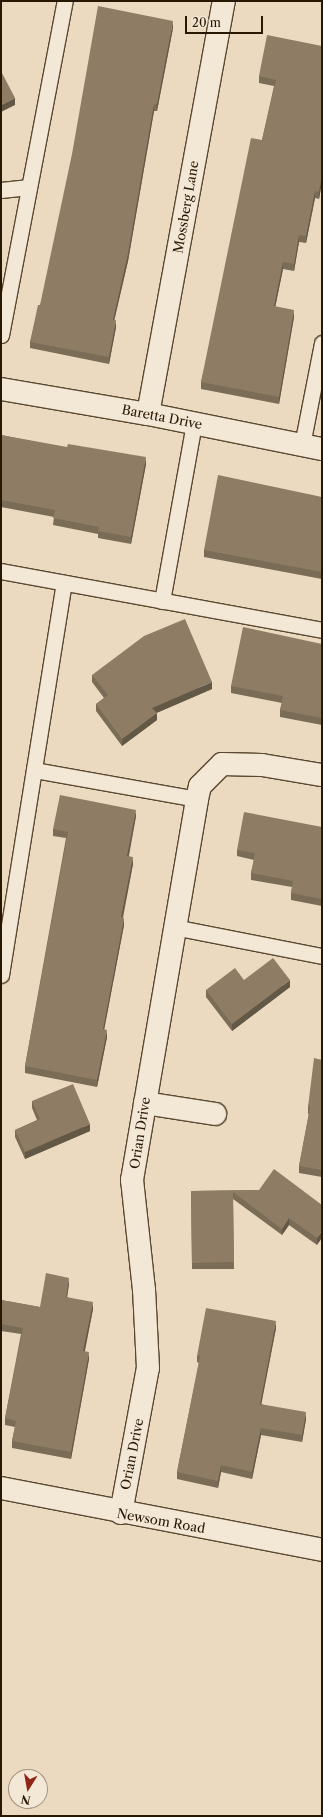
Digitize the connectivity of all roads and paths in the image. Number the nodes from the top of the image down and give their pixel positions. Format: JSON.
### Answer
{"nodes":[{"id":1,"x":64,"y":1,"type":"edge"},
{"id":2,"x":224,"y":1,"type":"edge"},
{"id":3,"x":29,"y":187,"type":"junction"},
{"id":4,"x":1,"y":190,"type":"edge"},
{"id":5,"x":1,"y":335,"type":"edge"},
{"id":6,"x":322,"y":343,"type":"edge"},
{"id":7,"x":1,"y":389,"type":"edge"},
{"id":8,"x":148,"y":414,"type":"junction"},
{"id":9,"x":194,"y":423,"type":"junction"},
{"id":10,"x":312,"y":447,"type":"edge"},
{"id":11,"x":1,"y":571,"type":"edge"},
{"id":12,"x":64,"y":583,"type":"junction"},
{"id":13,"x":162,"y":601,"type":"junction"},
{"id":14,"x":322,"y":630,"type":"edge"},
{"id":15,"x":34,"y":770,"type":"junction"},
{"id":16,"x":322,"y":775,"type":"edge"},
{"id":17,"x":197,"y":799,"type":"junction"},
{"id":18,"x":174,"y":926,"type":"junction"},
{"id":19,"x":322,"y":956,"type":"edge"},
{"id":20,"x":1,"y":975,"type":"edge"},
{"id":21,"x":145,"y":1102,"type":"junction"},
{"id":22,"x":215,"y":1114,"type":"dead end"},
{"id":23,"x":1,"y":1488,"type":"edge"},
{"id":24,"x":121,"y":1513,"type":"junction"},
{"id":25,"x":322,"y":1550,"type":"edge"}],
"edges":[{"from":1,"to":3,"type":"lane"},
{"from":2,"to":8,"type":"street","name":"Mossberg Lane"},
{"from":3,"to":4,"type":"lane"},
{"from":3,"to":5,"type":"lane"},
{"from":6,"to":10,"type":"lane"},
{"from":7,"to":8,"type":"street","name":"Baretta Drive"},
{"from":8,"to":9,"type":"street","name":"Baretta Drive"},
{"from":9,"to":10,"type":"street","name":"Baretta Drive"},
{"from":9,"to":13,"type":"lane"},
{"from":11,"to":12,"type":"lane"},
{"from":12,"to":13,"type":"lane"},
{"from":12,"to":15,"type":"lane"},
{"from":13,"to":14,"type":"lane"},
{"from":15,"to":17,"type":"lane"},
{"from":15,"to":20,"type":"lane"},
{"from":16,"to":17,"type":"street","name":"Orian Drive"},
{"from":17,"to":18,"type":"street","name":"Orian Drive"},
{"from":18,"to":19,"type":"lane"},
{"from":18,"to":21,"type":"street","name":"Orian Drive"},
{"from":21,"to":22,"type":"street"},
{"from":21,"to":24,"type":"street","name":"Orian Drive"},
{"from":23,"to":24,"type":"street","name":"Newsom Road"},
{"from":24,"to":25,"type":"street","name":"Newsom Road"}]}
